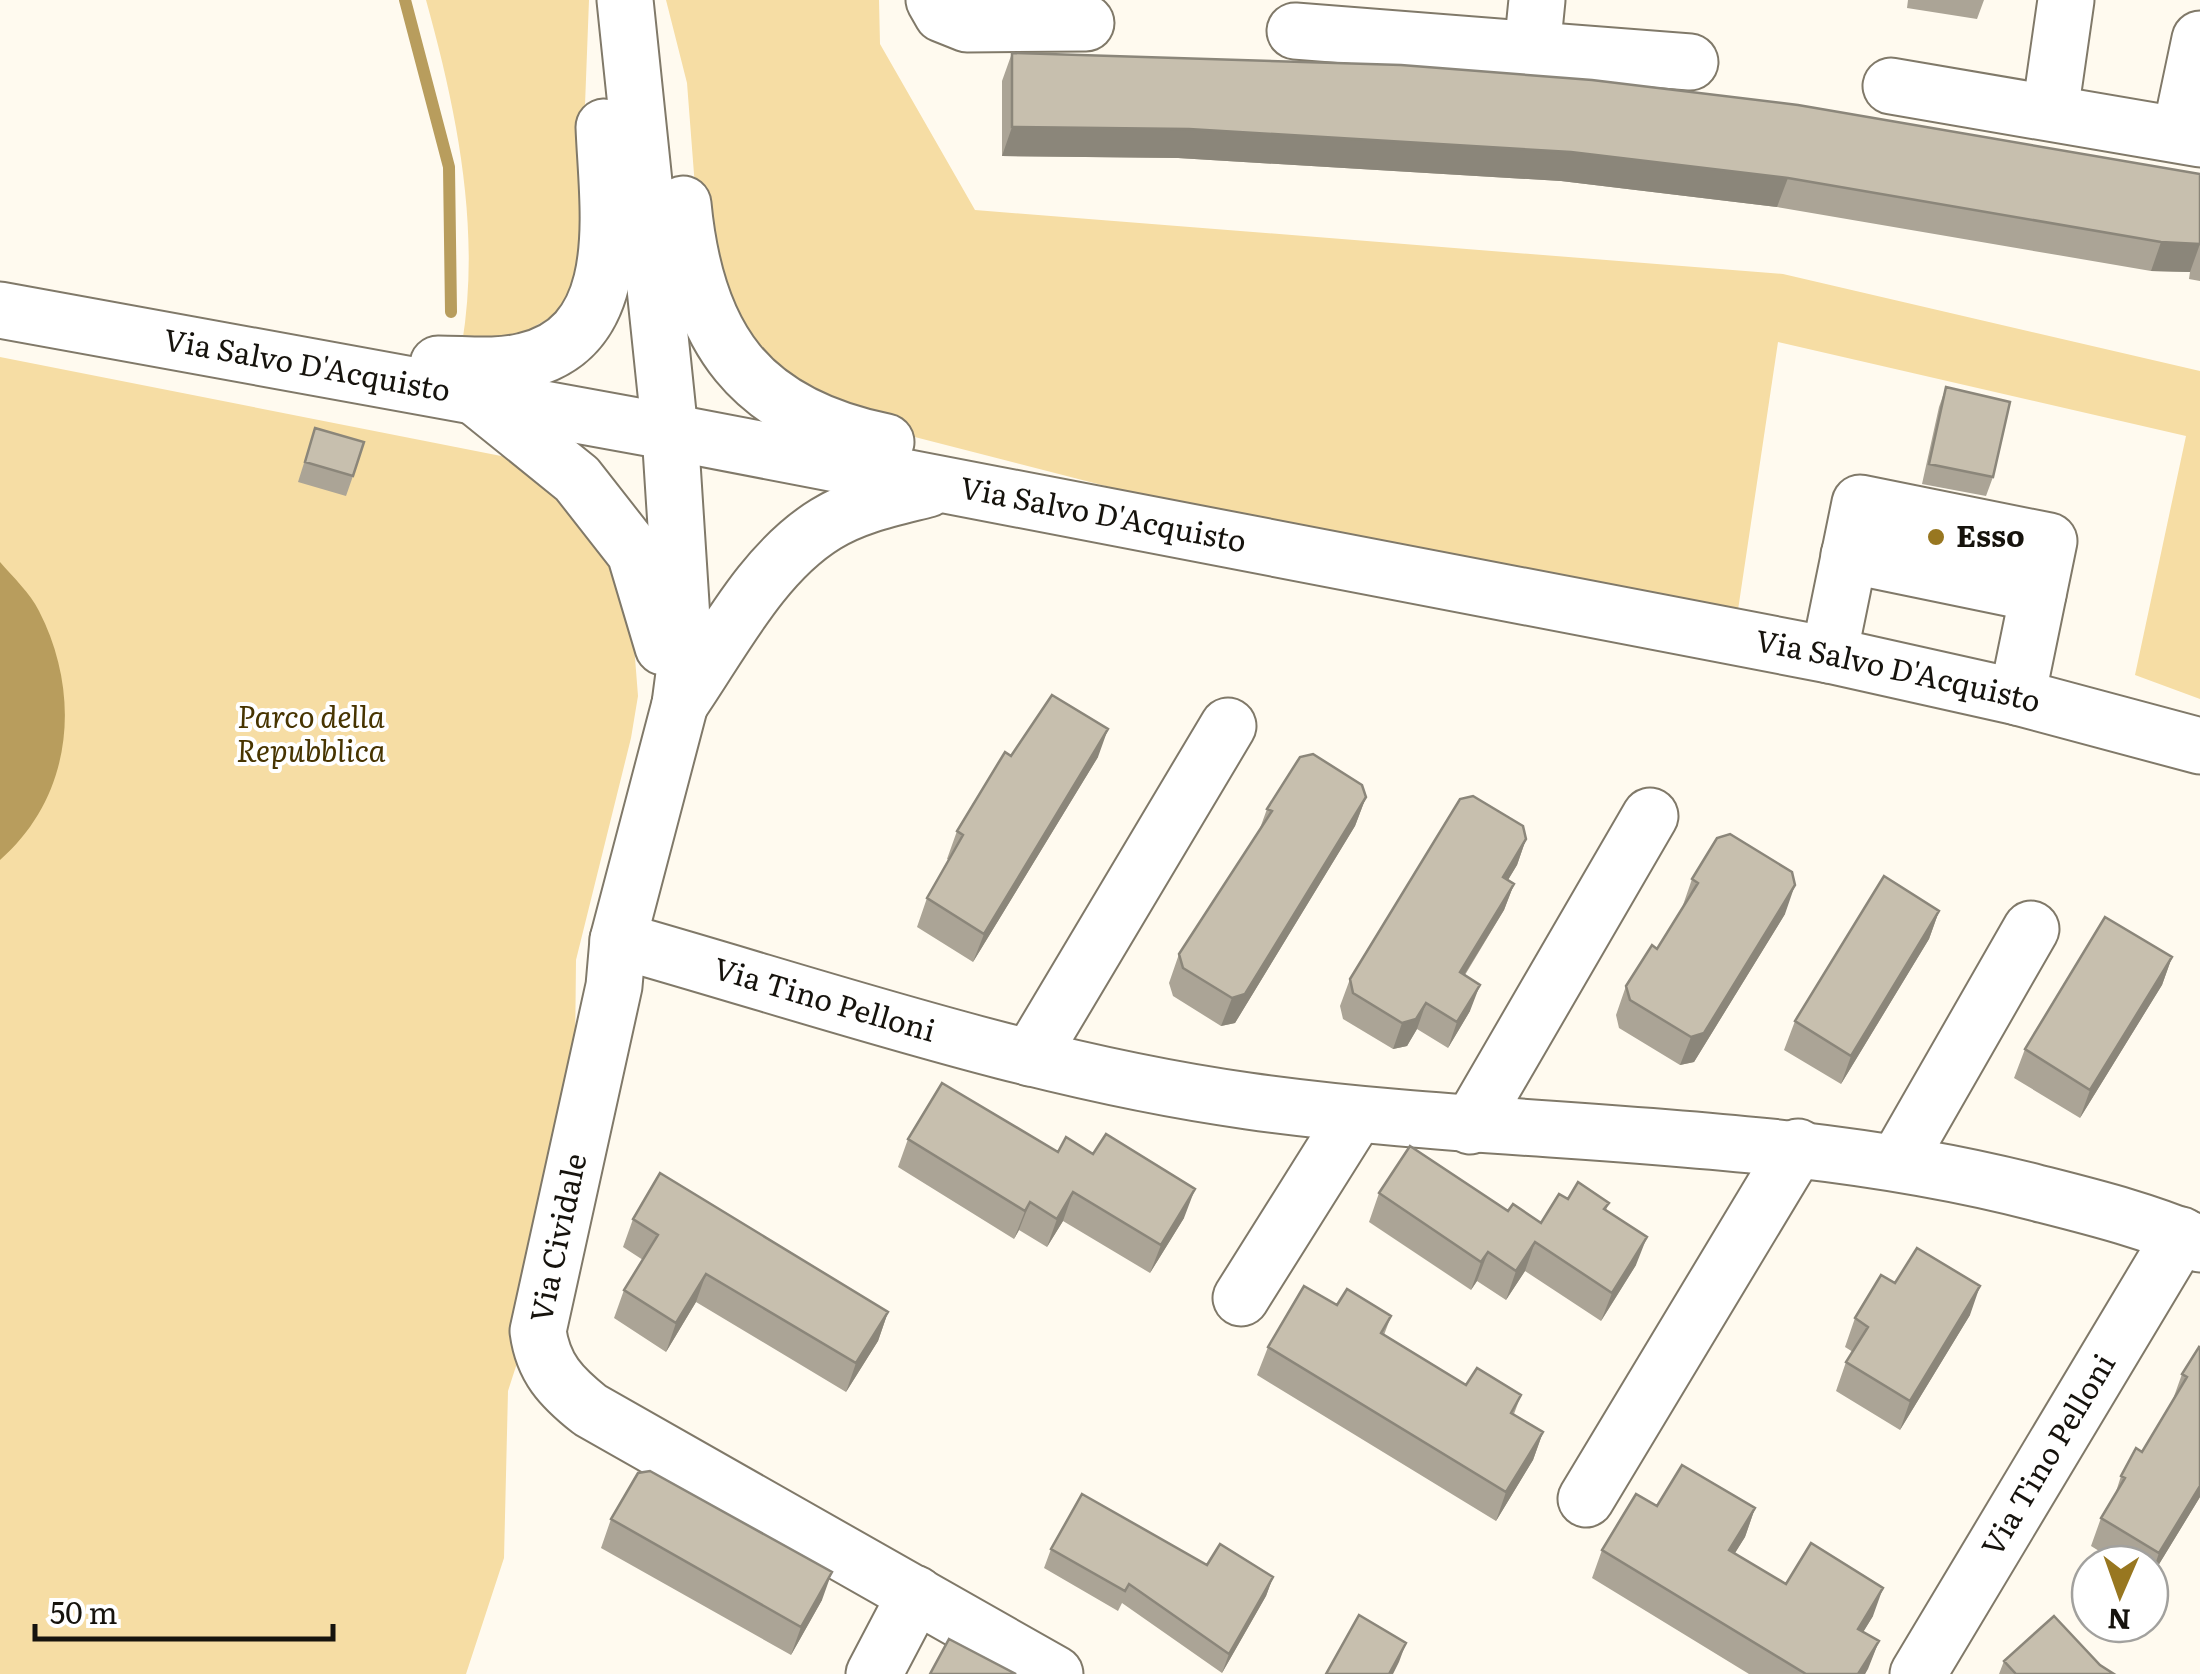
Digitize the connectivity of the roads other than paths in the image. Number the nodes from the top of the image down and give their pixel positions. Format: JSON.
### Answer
{"nodes":[{"id":1,"x":625,"y":0,"type":"edge"},
{"id":2,"x":934,"y":0,"type":"edge"},
{"id":3,"x":2066,"y":0,"type":"edge"},
{"id":4,"x":1457,"y":22,"type":"edge"},
{"id":5,"x":1086,"y":23,"type":"dead end"},
{"id":6,"x":1535,"y":25,"type":"edge"},
{"id":7,"x":1295,"y":31,"type":"dead end"},
{"id":8,"x":2200,"y":39,"type":"edge"},
{"id":9,"x":1690,"y":62,"type":"dead end"},
{"id":10,"x":632,"y":77,"type":"junction"},
{"id":11,"x":1891,"y":86,"type":"dead end"},
{"id":12,"x":2050,"y":112,"type":"junction"},
{"id":13,"x":2190,"y":137,"type":"edge"},
{"id":14,"x":0,"y":310,"type":"edge"},
{"id":15,"x":251,"y":355,"type":"junction"},
{"id":16,"x":472,"y":394,"type":"junction"},
{"id":17,"x":670,"y":432,"type":"junction"},
{"id":18,"x":953,"y":489,"type":"junction"},
{"id":19,"x":1828,"y":655,"type":"junction"},
{"id":20,"x":2017,"y":697,"type":"junction"},
{"id":21,"x":680,"y":704,"type":"junction"},
{"id":22,"x":1228,"y":726,"type":"dead end"},
{"id":23,"x":2200,"y":746,"type":"edge"},
{"id":24,"x":1650,"y":816,"type":"dead end"},
{"id":25,"x":2031,"y":929,"type":"dead end"},
{"id":26,"x":618,"y":940,"type":"junction"},
{"id":27,"x":1030,"y":1058,"type":"junction"},
{"id":28,"x":1356,"y":1115,"type":"junction"},
{"id":29,"x":1470,"y":1126,"type":"junction"},
{"id":30,"x":1798,"y":1147,"type":"junction"},
{"id":31,"x":1898,"y":1161,"type":"junction"},
{"id":32,"x":2190,"y":1240,"type":"edge"},
{"id":33,"x":1241,"y":1298,"type":"dead end"},
{"id":34,"x":1586,"y":1499,"type":"dead end"},
{"id":35,"x":916,"y":1594,"type":"junction"},
{"id":36,"x":874,"y":1674,"type":"edge"},
{"id":37,"x":1055,"y":1674,"type":"edge"},
{"id":38,"x":1918,"y":1674,"type":"edge"}],
"edges":[{"from":1,"to":10,"type":"street","name":"Via Cividale"},
{"from":2,"to":5,"type":"street"},
{"from":3,"to":12,"type":"street"},
{"from":4,"to":6,"type":"street"},
{"from":4,"to":7,"type":"street"},
{"from":6,"to":9,"type":"street"},
{"from":8,"to":13,"type":"street"},
{"from":10,"to":15,"type":"street"},
{"from":10,"to":17,"type":"street","name":"Via Cividale"},
{"from":10,"to":18,"type":"street"},
{"from":11,"to":12,"type":"street"},
{"from":12,"to":13,"type":"street"},
{"from":14,"to":15,"type":"street","name":"Via Salvo D'Acquisto"},
{"from":15,"to":16,"type":"street","name":"Via Salvo D'Acquisto"},
{"from":16,"to":17,"type":"street","name":"Via Salvo D'Acquisto"},
{"from":16,"to":21,"type":"street"},
{"from":17,"to":18,"type":"street","name":"Via Salvo D'Acquisto"},
{"from":17,"to":21,"type":"street","name":"Via Cividale"},
{"from":18,"to":19,"type":"street","name":"Via Salvo D'Acquisto"},
{"from":18,"to":21,"type":"street","name":"Via Cividale"},
{"from":19,"to":20,"type":"street","name":"Via Salvo D'Acquisto"},
{"from":19,"to":20,"type":"street"},
{"from":20,"to":23,"type":"street","name":"Via Salvo D'Acquisto"},
{"from":21,"to":26,"type":"street","name":"Via Cividale"},
{"from":22,"to":27,"type":"street"},
{"from":24,"to":29,"type":"street"},
{"from":25,"to":31,"type":"street"},
{"from":26,"to":27,"type":"street","name":"Via Tino Pelloni"},
{"from":26,"to":35,"type":"street","name":"Via Cividale"},
{"from":27,"to":28,"type":"street","name":"Via Tino Pelloni"},
{"from":28,"to":29,"type":"street","name":"Via Tino Pelloni"},
{"from":28,"to":33,"type":"street"},
{"from":29,"to":30,"type":"street","name":"Via Tino Pelloni"},
{"from":30,"to":31,"type":"street","name":"Via Tino Pelloni"},
{"from":30,"to":34,"type":"street"},
{"from":31,"to":32,"type":"street","name":"Via Tino Pelloni"},
{"from":32,"to":38,"type":"street","name":"Via Tino Pelloni"},
{"from":35,"to":36,"type":"street"},
{"from":35,"to":37,"type":"street","name":"Via Cividale"}]}
